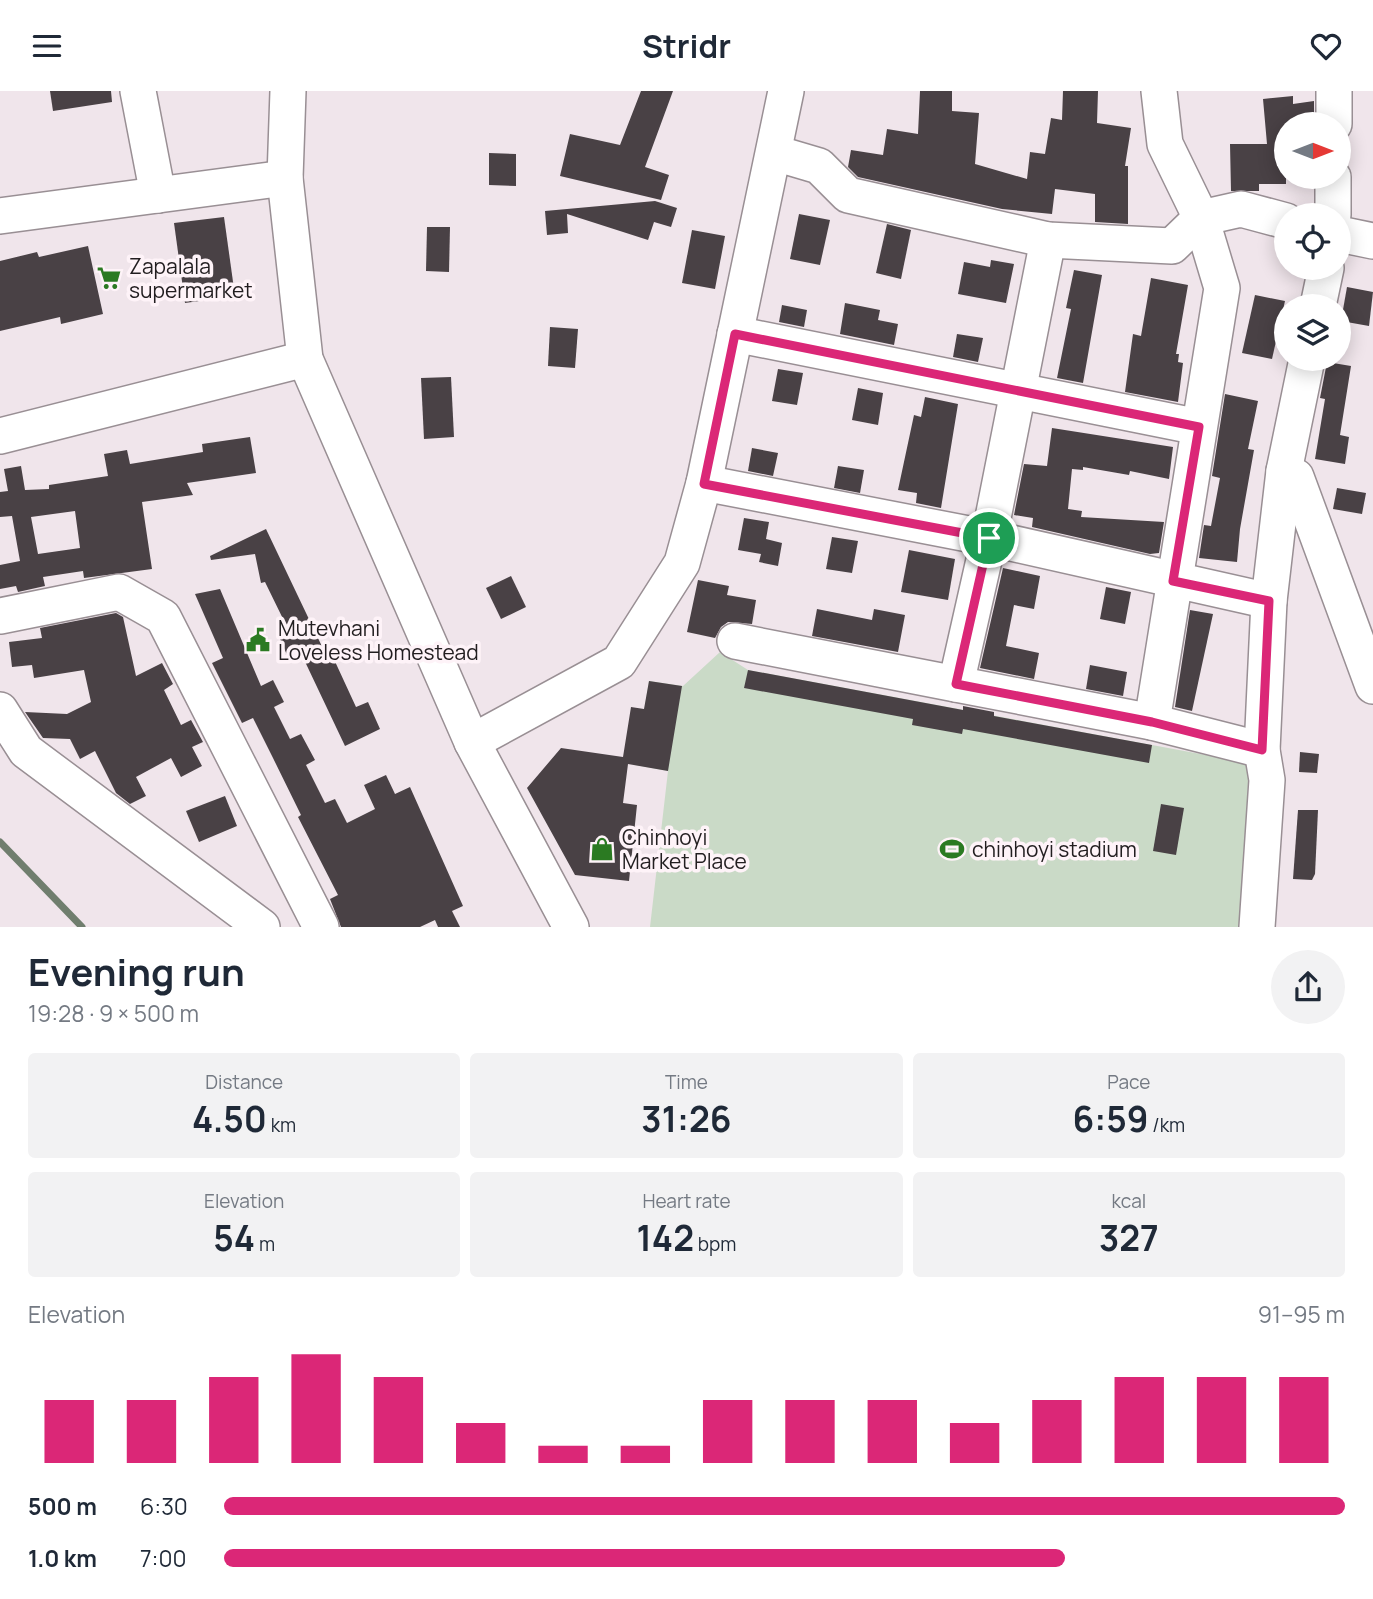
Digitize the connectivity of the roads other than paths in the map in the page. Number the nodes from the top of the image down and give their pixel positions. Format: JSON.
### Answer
{"nodes":[{"id":1,"x":138,"y":91,"type":"edge"},
{"id":2,"x":288,"y":91,"type":"edge"},
{"id":3,"x":786,"y":91,"type":"edge"},
{"id":4,"x":1159,"y":91,"type":"edge"},
{"id":5,"x":1334,"y":91,"type":"edge"},
{"id":6,"x":1334,"y":112,"type":"edge"},
{"id":7,"x":775,"y":153,"type":"junction"},
{"id":8,"x":285,"y":178,"type":"junction"},
{"id":9,"x":158,"y":195,"type":"junction"},
{"id":10,"x":0,"y":216,"type":"edge"},
{"id":11,"x":1201,"y":218,"type":"junction"},
{"id":12,"x":1274,"y":218,"type":"edge"},
{"id":13,"x":1351,"y":236,"type":"edge"},
{"id":14,"x":1048,"y":240,"type":"junction"},
{"id":15,"x":1373,"y":241,"type":"edge"},
{"id":16,"x":735,"y":334,"type":"junction"},
{"id":17,"x":305,"y":359,"type":"junction"},
{"id":18,"x":1305,"y":371,"type":"edge"},
{"id":19,"x":1019,"y":390,"type":"junction"},
{"id":20,"x":1199,"y":427,"type":"junction"},
{"id":21,"x":0,"y":436,"type":"edge"},
{"id":22,"x":1284,"y":471,"type":"junction"},
{"id":23,"x":704,"y":484,"type":"junction"},
{"id":24,"x":989,"y":538,"type":"junction"},
{"id":25,"x":1173,"y":581,"type":"junction"},
{"id":26,"x":1269,"y":601,"type":"junction"},
{"id":27,"x":0,"y":615,"type":"edge"},
{"id":28,"x":735,"y":641,"type":"dead end"},
{"id":29,"x":956,"y":684,"type":"junction"},
{"id":30,"x":1373,"y":686,"type":"edge"},
{"id":31,"x":0,"y":710,"type":"edge"},
{"id":32,"x":1152,"y":722,"type":"junction"},
{"id":33,"x":472,"y":742,"type":"junction"},
{"id":34,"x":1262,"y":750,"type":"junction"},
{"id":35,"x":262,"y":927,"type":"edge"},
{"id":36,"x":321,"y":927,"type":"edge"},
{"id":37,"x":571,"y":927,"type":"edge"},
{"id":38,"x":1257,"y":927,"type":"edge"}],
"edges":[{"from":1,"to":9,"type":"street"},
{"from":2,"to":8,"type":"street"},
{"from":3,"to":7,"type":"street"},
{"from":4,"to":11,"type":"street"},
{"from":5,"to":6,"type":"street"},
{"from":7,"to":14,"type":"street"},
{"from":7,"to":16,"type":"street"},
{"from":8,"to":9,"type":"street"},
{"from":8,"to":17,"type":"street"},
{"from":9,"to":10,"type":"street"},
{"from":11,"to":12,"type":"street"},
{"from":11,"to":14,"type":"street"},
{"from":11,"to":20,"type":"street"},
{"from":13,"to":15,"type":"street"},
{"from":14,"to":19,"type":"street"},
{"from":16,"to":19,"type":"street"},
{"from":16,"to":23,"type":"street"},
{"from":17,"to":21,"type":"street"},
{"from":17,"to":33,"type":"street"},
{"from":18,"to":22,"type":"street"},
{"from":19,"to":20,"type":"street"},
{"from":19,"to":24,"type":"street"},
{"from":20,"to":25,"type":"street"},
{"from":22,"to":26,"type":"street"},
{"from":22,"to":30,"type":"street"},
{"from":23,"to":24,"type":"street"},
{"from":23,"to":33,"type":"street"},
{"from":24,"to":25,"type":"street"},
{"from":24,"to":29,"type":"street"},
{"from":25,"to":26,"type":"street"},
{"from":25,"to":32,"type":"street"},
{"from":26,"to":34,"type":"street"},
{"from":27,"to":36,"type":"street"},
{"from":28,"to":29,"type":"street"},
{"from":29,"to":32,"type":"street"},
{"from":31,"to":35,"type":"street"},
{"from":32,"to":34,"type":"street"},
{"from":33,"to":37,"type":"street"},
{"from":34,"to":38,"type":"street"}]}
